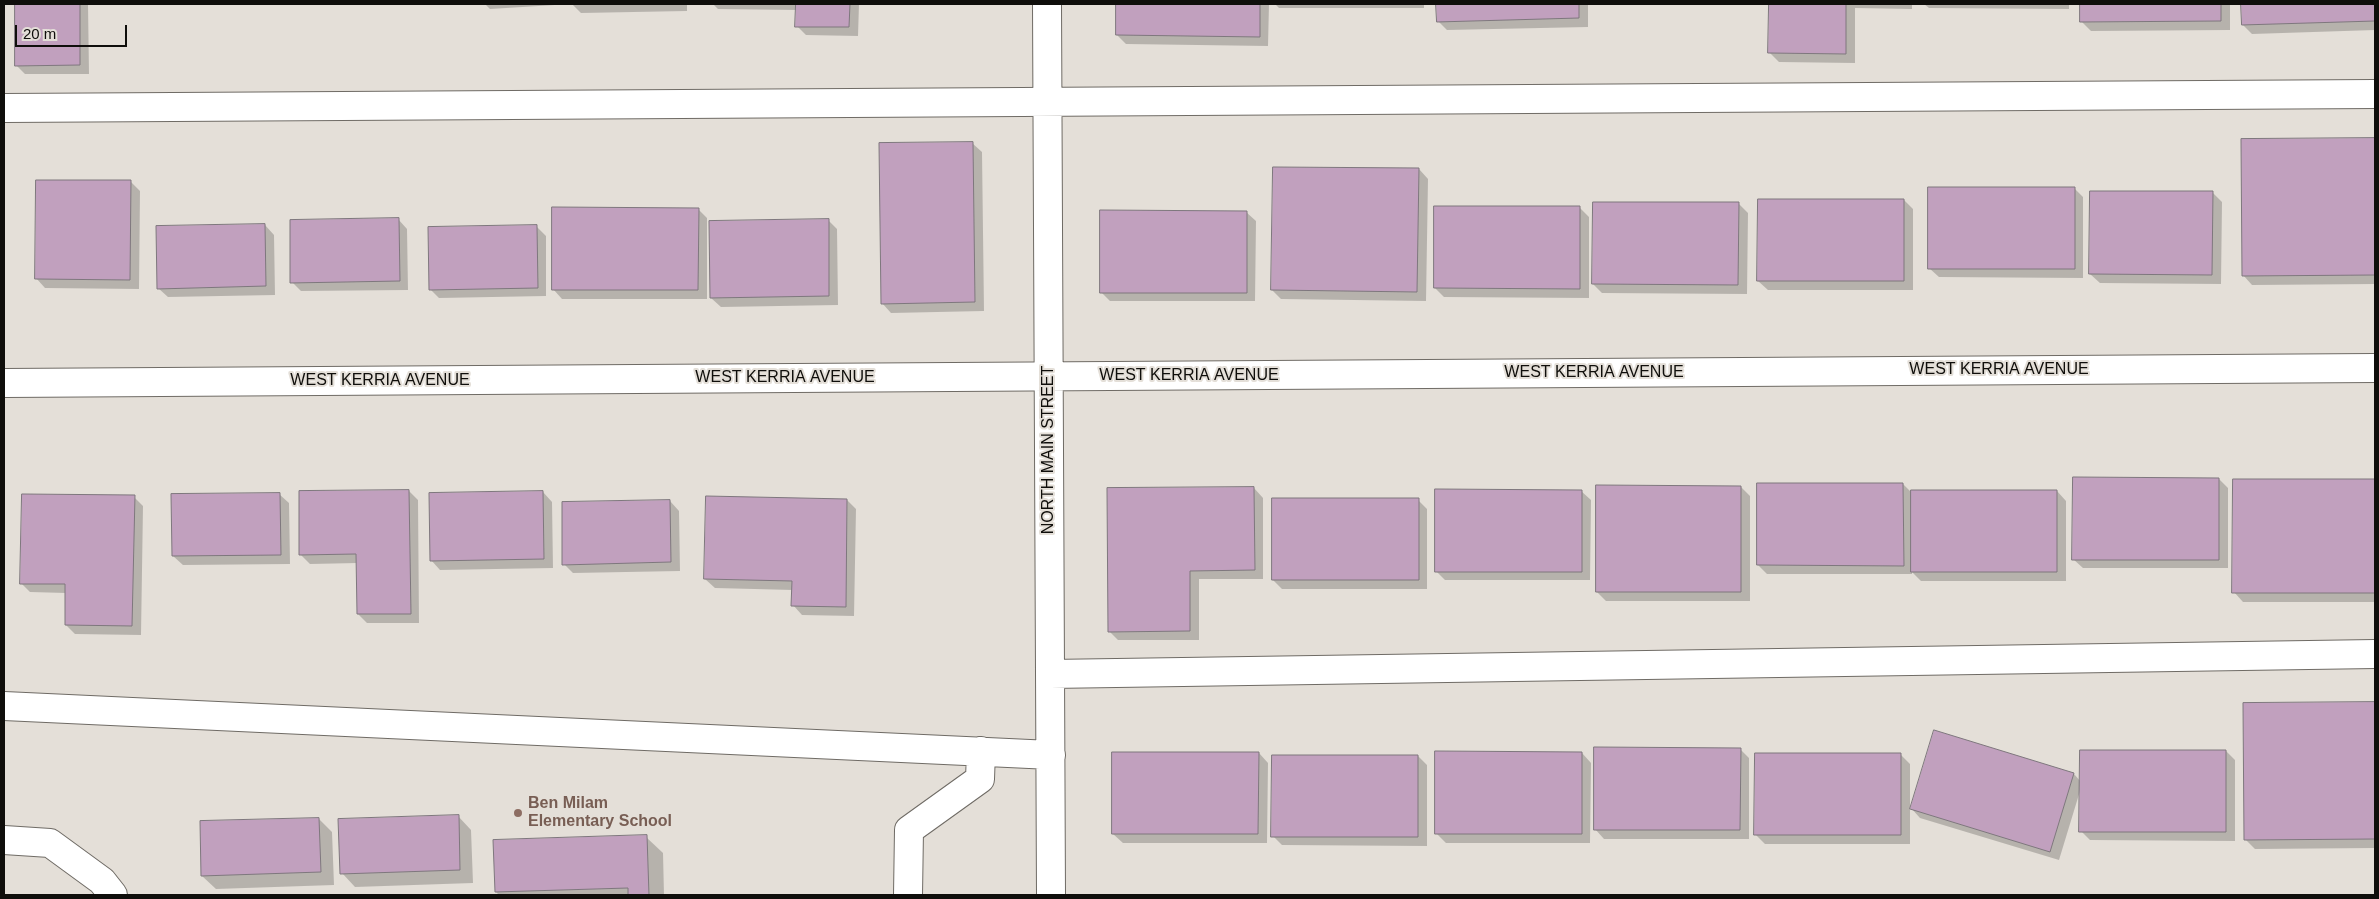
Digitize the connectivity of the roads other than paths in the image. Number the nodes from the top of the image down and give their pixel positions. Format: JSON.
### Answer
{"nodes":[{"id":1,"x":1048,"y":4,"type":"edge"},
{"id":2,"x":2375,"y":94,"type":"edge"},
{"id":3,"x":1048,"y":102,"type":"junction"},
{"id":4,"x":4,"y":108,"type":"edge"},
{"id":5,"x":2375,"y":368,"type":"edge"},
{"id":6,"x":1049,"y":376,"type":"junction"},
{"id":7,"x":4,"y":383,"type":"edge"},
{"id":8,"x":2375,"y":654,"type":"edge"},
{"id":9,"x":1050,"y":674,"type":"junction"},
{"id":10,"x":4,"y":706,"type":"edge"},
{"id":11,"x":981,"y":751,"type":"junction"},
{"id":12,"x":1051,"y":755,"type":"junction"},
{"id":13,"x":4,"y":840,"type":"edge"},
{"id":14,"x":114,"y":895,"type":"edge"},
{"id":15,"x":908,"y":895,"type":"edge"},
{"id":16,"x":1051,"y":895,"type":"edge"}],
"edges":[{"from":1,"to":3,"type":"street","name":"NORTH MAIN STREET"},
{"from":2,"to":3,"type":"street"},
{"from":3,"to":4,"type":"street"},
{"from":3,"to":6,"type":"street","name":"NORTH MAIN STREET"},
{"from":5,"to":6,"type":"street","name":"WEST KERRIA AVENUE"},
{"from":6,"to":7,"type":"street","name":"WEST KERRIA AVENUE"},
{"from":6,"to":9,"type":"street","name":"NORTH MAIN STREET"},
{"from":8,"to":9,"type":"street"},
{"from":9,"to":12,"type":"street","name":"NORTH MAIN STREET"},
{"from":10,"to":11,"type":"street"},
{"from":11,"to":12,"type":"street"},
{"from":11,"to":15,"type":"street"},
{"from":12,"to":16,"type":"street","name":"NORTH MAIN STREET"},
{"from":13,"to":14,"type":"street"}]}
